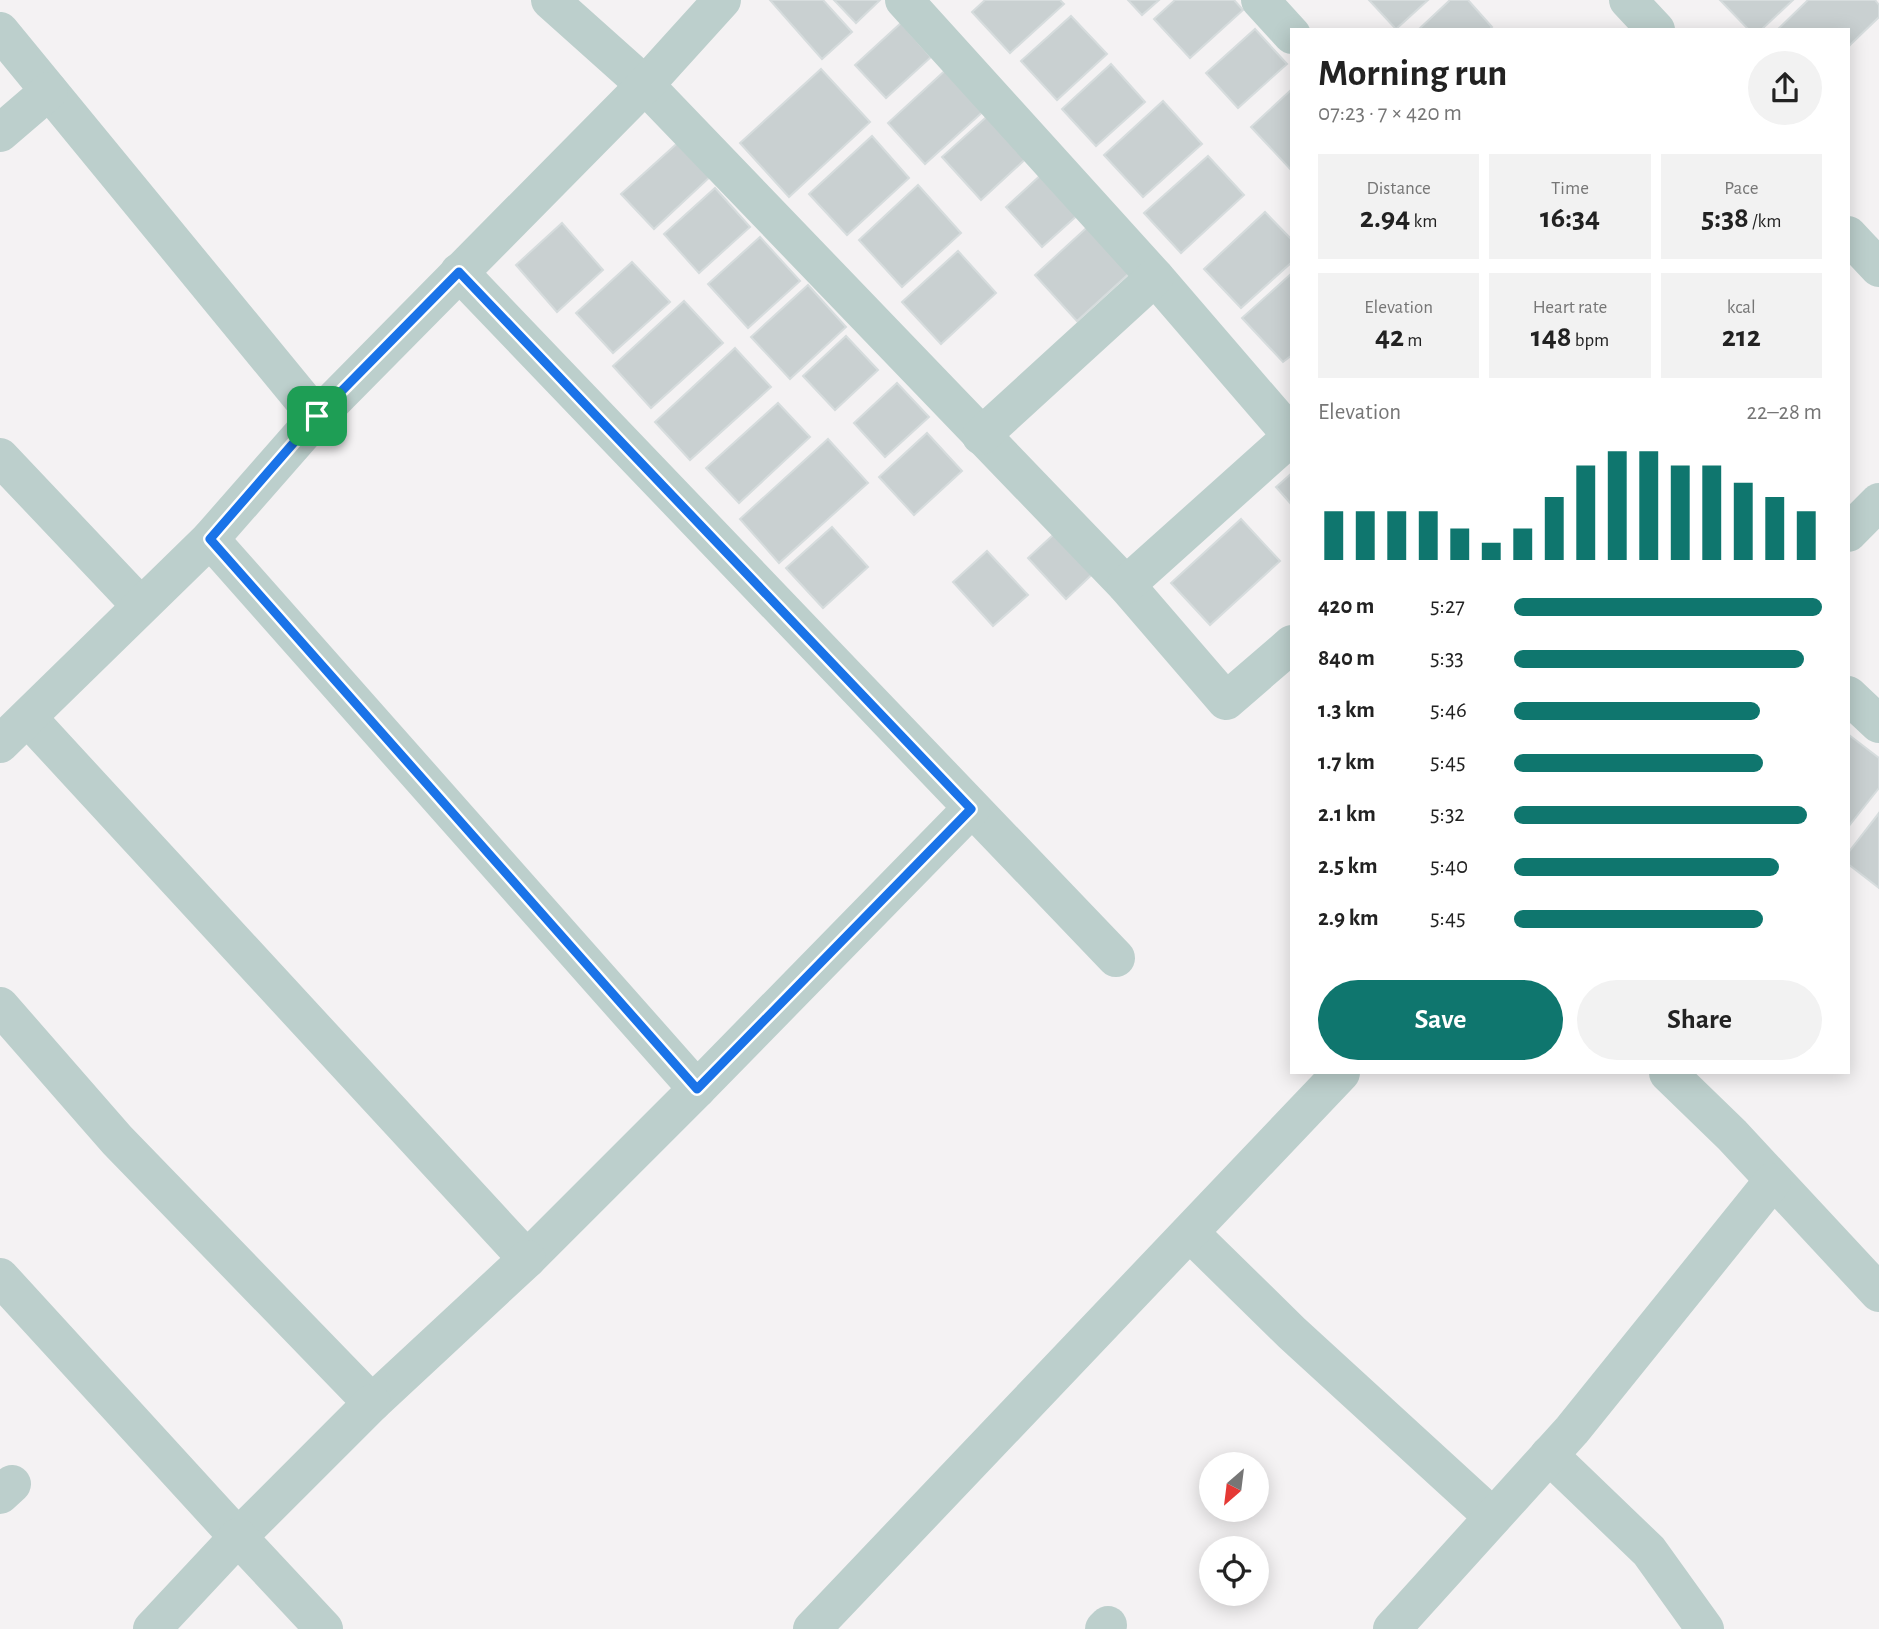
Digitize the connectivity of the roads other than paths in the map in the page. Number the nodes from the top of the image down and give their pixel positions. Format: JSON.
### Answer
{"nodes":[{"id":1,"x":550,"y":0,"type":"edge"},
{"id":2,"x":722,"y":0,"type":"edge"},
{"id":3,"x":904,"y":0,"type":"edge"},
{"id":4,"x":1260,"y":0,"type":"edge"},
{"id":5,"x":1628,"y":0,"type":"edge"},
{"id":6,"x":1654,"y":28,"type":"edge"},
{"id":7,"x":0,"y":31,"type":"edge"},
{"id":8,"x":1290,"y":33,"type":"edge"},
{"id":9,"x":645,"y":85,"type":"junction"},
{"id":10,"x":49,"y":91,"type":"junction"},
{"id":11,"x":0,"y":133,"type":"edge"},
{"id":12,"x":1850,"y":237,"type":"edge"},
{"id":13,"x":1879,"y":268,"type":"edge"},
{"id":14,"x":459,"y":272,"type":"junction"},
{"id":15,"x":1155,"y":277,"type":"junction"},
{"id":16,"x":317,"y":416,"type":"junction"},
{"id":17,"x":1290,"y":434,"type":"edge"},
{"id":18,"x":981,"y":436,"type":"junction"},
{"id":19,"x":1290,"y":438,"type":"edge"},
{"id":20,"x":0,"y":457,"type":"edge"},
{"id":21,"x":1879,"y":502,"type":"edge"},
{"id":22,"x":1850,"y":531,"type":"edge"},
{"id":23,"x":210,"y":539,"type":"junction"},
{"id":24,"x":1126,"y":585,"type":"junction"},
{"id":25,"x":140,"y":605,"type":"junction"},
{"id":26,"x":1290,"y":646,"type":"edge"},
{"id":27,"x":1850,"y":697,"type":"edge"},
{"id":28,"x":28,"y":718,"type":"junction"},
{"id":29,"x":1879,"y":724,"type":"edge"},
{"id":30,"x":0,"y":744,"type":"edge"},
{"id":31,"x":971,"y":809,"type":"junction"},
{"id":32,"x":1116,"y":958,"type":"dead end"},
{"id":33,"x":0,"y":1006,"type":"edge"},
{"id":34,"x":1340,"y":1074,"type":"edge"},
{"id":35,"x":1669,"y":1074,"type":"edge"},
{"id":36,"x":697,"y":1089,"type":"junction"},
{"id":37,"x":1772,"y":1182,"type":"junction"},
{"id":38,"x":1191,"y":1234,"type":"junction"},
{"id":39,"x":527,"y":1259,"type":"junction"},
{"id":40,"x":0,"y":1278,"type":"edge"},
{"id":41,"x":1875,"y":1280,"type":"edge"},
{"id":42,"x":372,"y":1403,"type":"junction"},
{"id":43,"x":1549,"y":1455,"type":"junction"},
{"id":44,"x":1493,"y":1517,"type":"junction"},
{"id":45,"x":238,"y":1537,"type":"junction"},
{"id":46,"x":152,"y":1629,"type":"edge"},
{"id":47,"x":324,"y":1629,"type":"edge"},
{"id":48,"x":812,"y":1629,"type":"edge"},
{"id":49,"x":1392,"y":1629,"type":"edge"},
{"id":50,"x":1705,"y":1629,"type":"edge"}],
"edges":[{"from":1,"to":9,"type":"street"},
{"from":2,"to":9,"type":"street"},
{"from":3,"to":15,"type":"street"},
{"from":4,"to":8,"type":"street"},
{"from":5,"to":6,"type":"street"},
{"from":7,"to":10,"type":"street"},
{"from":9,"to":14,"type":"street"},
{"from":9,"to":18,"type":"street"},
{"from":10,"to":11,"type":"street"},
{"from":10,"to":16,"type":"street"},
{"from":12,"to":13,"type":"street"},
{"from":14,"to":16,"type":"street"},
{"from":14,"to":31,"type":"street"},
{"from":15,"to":17,"type":"street"},
{"from":15,"to":18,"type":"street"},
{"from":16,"to":23,"type":"street"},
{"from":18,"to":24,"type":"street"},
{"from":19,"to":24,"type":"street"},
{"from":20,"to":25,"type":"street"},
{"from":21,"to":22,"type":"street"},
{"from":23,"to":25,"type":"street"},
{"from":23,"to":36,"type":"street"},
{"from":24,"to":26,"type":"street"},
{"from":25,"to":28,"type":"street"},
{"from":27,"to":29,"type":"street"},
{"from":28,"to":30,"type":"street"},
{"from":28,"to":39,"type":"street"},
{"from":31,"to":32,"type":"street"},
{"from":31,"to":36,"type":"street"},
{"from":33,"to":42,"type":"street"},
{"from":34,"to":38,"type":"street"},
{"from":35,"to":37,"type":"street"},
{"from":36,"to":39,"type":"street"},
{"from":37,"to":41,"type":"street"},
{"from":37,"to":43,"type":"street"},
{"from":38,"to":44,"type":"street"},
{"from":38,"to":48,"type":"street"},
{"from":39,"to":42,"type":"street"},
{"from":40,"to":45,"type":"street"},
{"from":42,"to":45,"type":"street"},
{"from":43,"to":44,"type":"street"},
{"from":43,"to":50,"type":"street"},
{"from":44,"to":49,"type":"street"},
{"from":45,"to":46,"type":"street"},
{"from":45,"to":47,"type":"street"}]}
